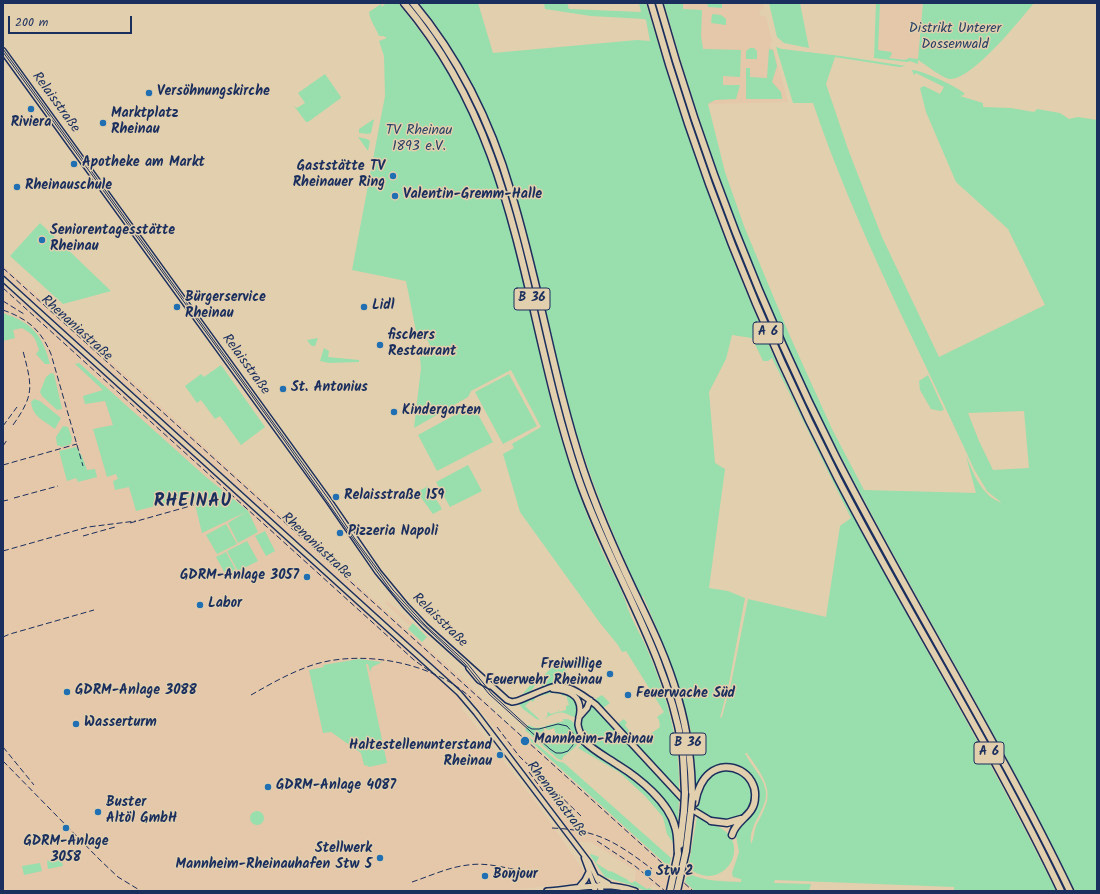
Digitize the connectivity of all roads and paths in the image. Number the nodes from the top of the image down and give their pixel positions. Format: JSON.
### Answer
{"nodes":[{"id":1,"x":404,"y":3,"type":"edge"},
{"id":2,"x":413,"y":3,"type":"edge"},
{"id":3,"x":650,"y":3,"type":"edge"},
{"id":4,"x":659,"y":3,"type":"edge"},
{"id":5,"x":3,"y":51,"type":"edge"},
{"id":6,"x":3,"y":279,"type":"edge"},
{"id":7,"x":544,"y":689,"type":"junction"},
{"id":8,"x":568,"y":692,"type":"junction"},
{"id":9,"x":576,"y":692,"type":"junction"},
{"id":10,"x":590,"y":700,"type":"junction"},
{"id":11,"x":580,"y":709,"type":"junction"},
{"id":12,"x":579,"y":716,"type":"junction"},
{"id":13,"x":583,"y":740,"type":"joint"},
{"id":14,"x":693,"y":801,"type":"junction"},
{"id":15,"x":744,"y":818,"type":"junction"},
{"id":16,"x":711,"y":821,"type":"joint"},
{"id":17,"x":732,"y":835,"type":"dead end"},
{"id":18,"x":678,"y":844,"type":"junction"},
{"id":19,"x":584,"y":858,"type":"junction"},
{"id":20,"x":589,"y":872,"type":"junction"},
{"id":21,"x":598,"y":878,"type":"junction"},
{"id":22,"x":594,"y":885,"type":"junction"},
{"id":23,"x":600,"y":885,"type":"junction"},
{"id":24,"x":609,"y":885,"type":"junction"},
{"id":25,"x":580,"y":886,"type":"junction"},
{"id":26,"x":557,"y":890,"type":"edge"},
{"id":27,"x":547,"y":891,"type":"edge"},
{"id":28,"x":565,"y":891,"type":"edge"},
{"id":29,"x":595,"y":891,"type":"edge"},
{"id":30,"x":601,"y":891,"type":"edge"},
{"id":31,"x":635,"y":891,"type":"edge"},
{"id":32,"x":670,"y":891,"type":"edge"},
{"id":33,"x":677,"y":891,"type":"edge"},
{"id":34,"x":1061,"y":891,"type":"edge"},
{"id":35,"x":1070,"y":891,"type":"edge"}],
"edges":[{"from":1,"to":18,"type":"highway","number":"B 36","bridge":true},
{"from":2,"to":14,"type":"highway","number":"B 36"},
{"from":3,"to":34,"type":"highway","number":"A 6"},
{"from":4,"to":35,"type":"highway","number":"A 6"},
{"from":5,"to":7,"type":"main road","name":"Relaisstraße"},
{"from":6,"to":19,"type":"street","name":"Rhenaniastraße"},
{"from":7,"to":8,"type":"main road","name":"Relaisstraße"},
{"from":7,"to":9,"type":"main road","name":"Relaisstraße"},
{"from":8,"to":9,"type":"main road","name":"Relaisstraße"},
{"from":8,"to":11,"type":"main road"},
{"from":9,"to":10,"type":"main road","name":"Relaisstraße"},
{"from":10,"to":11,"type":"main road"},
{"from":10,"to":12,"type":"main road"},
{"from":10,"to":16,"type":"main road","name":"Relaisstraße"},
{"from":11,"to":12,"type":"main road"},
{"from":12,"to":13,"type":"main road"},
{"from":13,"to":18,"type":"highway"},
{"from":14,"to":15,"type":"highway"},
{"from":14,"to":33,"type":"highway","bridge":true},
{"from":15,"to":16,"type":"highway"},
{"from":15,"to":17,"type":"highway"},
{"from":18,"to":32,"type":"highway","bridge":true},
{"from":19,"to":20,"type":"street","name":"Rhenaniastraße"},
{"from":19,"to":21,"type":"street","name":"Rhenaniastraße"},
{"from":20,"to":22,"type":"street","name":"Rhenaniastraße"},
{"from":20,"to":25,"type":"main road"},
{"from":21,"to":23,"type":"street","name":"Rhenaniastraße"},
{"from":21,"to":24,"type":"main road"},
{"from":22,"to":23,"type":"main road"},
{"from":22,"to":25,"type":"main road"},
{"from":22,"to":29,"type":"main road"},
{"from":23,"to":24,"type":"main road"},
{"from":23,"to":30,"type":"main road","name":"Rhenaniastraße"},
{"from":24,"to":31,"type":"main road"},
{"from":25,"to":26,"type":"main road"},
{"from":26,"to":27,"type":"main road"},
{"from":26,"to":28,"type":"main road"}]}
